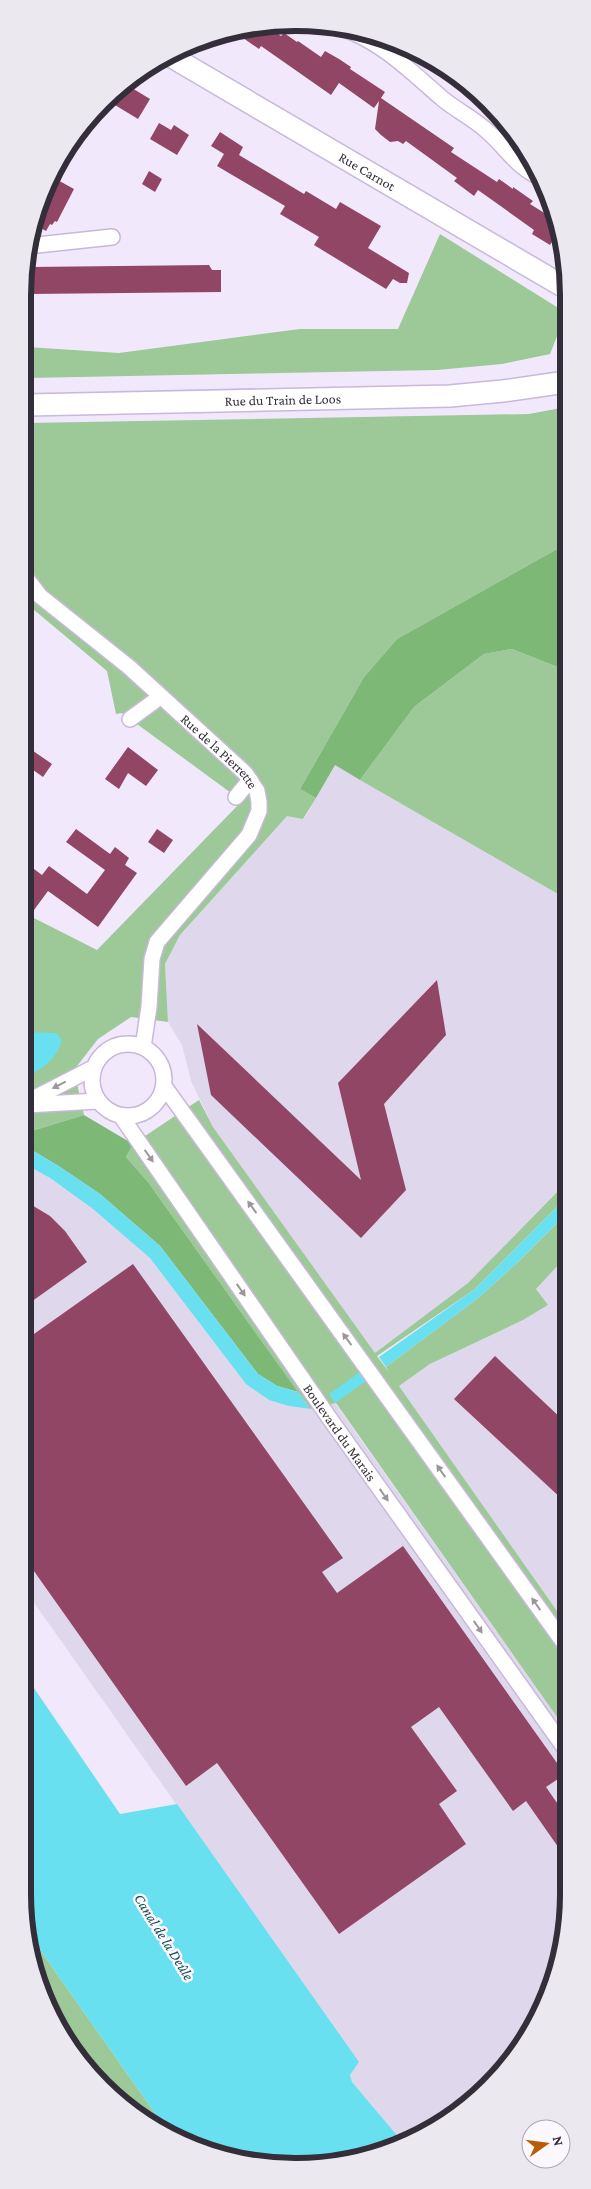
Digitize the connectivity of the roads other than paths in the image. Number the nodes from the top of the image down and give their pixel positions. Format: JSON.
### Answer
{"nodes":[{"id":1,"x":377,"y":44,"type":"edge"},
{"id":2,"x":177,"y":60,"type":"edge"},
{"id":3,"x":528,"y":171,"type":"edge"},
{"id":4,"x":112,"y":236,"type":"dead end"},
{"id":5,"x":36,"y":245,"type":"edge"},
{"id":6,"x":559,"y":285,"type":"edge"},
{"id":7,"x":560,"y":376,"type":"edge"},
{"id":8,"x":560,"y":383,"type":"edge"},
{"id":9,"x":538,"y":385,"type":"junction"},
{"id":10,"x":31,"y":405,"type":"edge"},
{"id":11,"x":31,"y":584,"type":"edge"},
{"id":12,"x":160,"y":696,"type":"junction"},
{"id":13,"x":130,"y":720,"type":"dead end"},
{"id":14,"x":250,"y":780,"type":"junction"},
{"id":15,"x":236,"y":797,"type":"dead end"},
{"id":16,"x":143,"y":1047,"type":"junction"},
{"id":17,"x":93,"y":1068,"type":"junction"},
{"id":18,"x":164,"y":1086,"type":"junction"},
{"id":19,"x":31,"y":1101,"type":"edge"},
{"id":20,"x":98,"y":1101,"type":"junction"},
{"id":21,"x":31,"y":1104,"type":"edge"},
{"id":22,"x":121,"y":1116,"type":"junction"},
{"id":23,"x":560,"y":1637,"type":"edge"},
{"id":24,"x":560,"y":1741,"type":"edge"}],
"edges":[{"from":1,"to":3,"type":"street"},
{"from":2,"to":6,"type":"street","name":"Rue Carnot"},
{"from":4,"to":5,"type":"street"},
{"from":7,"to":9,"type":"street","name":"Rue du Train de Loos"},
{"from":8,"to":9,"type":"street","name":"Rue du Train de Loos"},
{"from":9,"to":10,"type":"street","name":"Rue du Train de Loos"},
{"from":11,"to":12,"type":"street","name":"Rue de la Pierrette"},
{"from":12,"to":13,"type":"street"},
{"from":12,"to":14,"type":"street","name":"Rue de la Pierrette"},
{"from":14,"to":15,"type":"street"},
{"from":14,"to":16,"type":"street","name":"Rue de la Pierrette"},
{"from":16,"to":17,"type":"street"},
{"from":16,"to":18,"type":"street"},
{"from":17,"to":19,"type":"street","one_way":true},
{"from":17,"to":20,"type":"street"},
{"from":18,"to":22,"type":"street"},
{"from":23,"to":18,"type":"street","one_way":true},
{"from":20,"to":21,"type":"street"},
{"from":20,"to":22,"type":"street"},
{"from":22,"to":24,"type":"street","name":"Boulevard du Marais","one_way":true}]}
